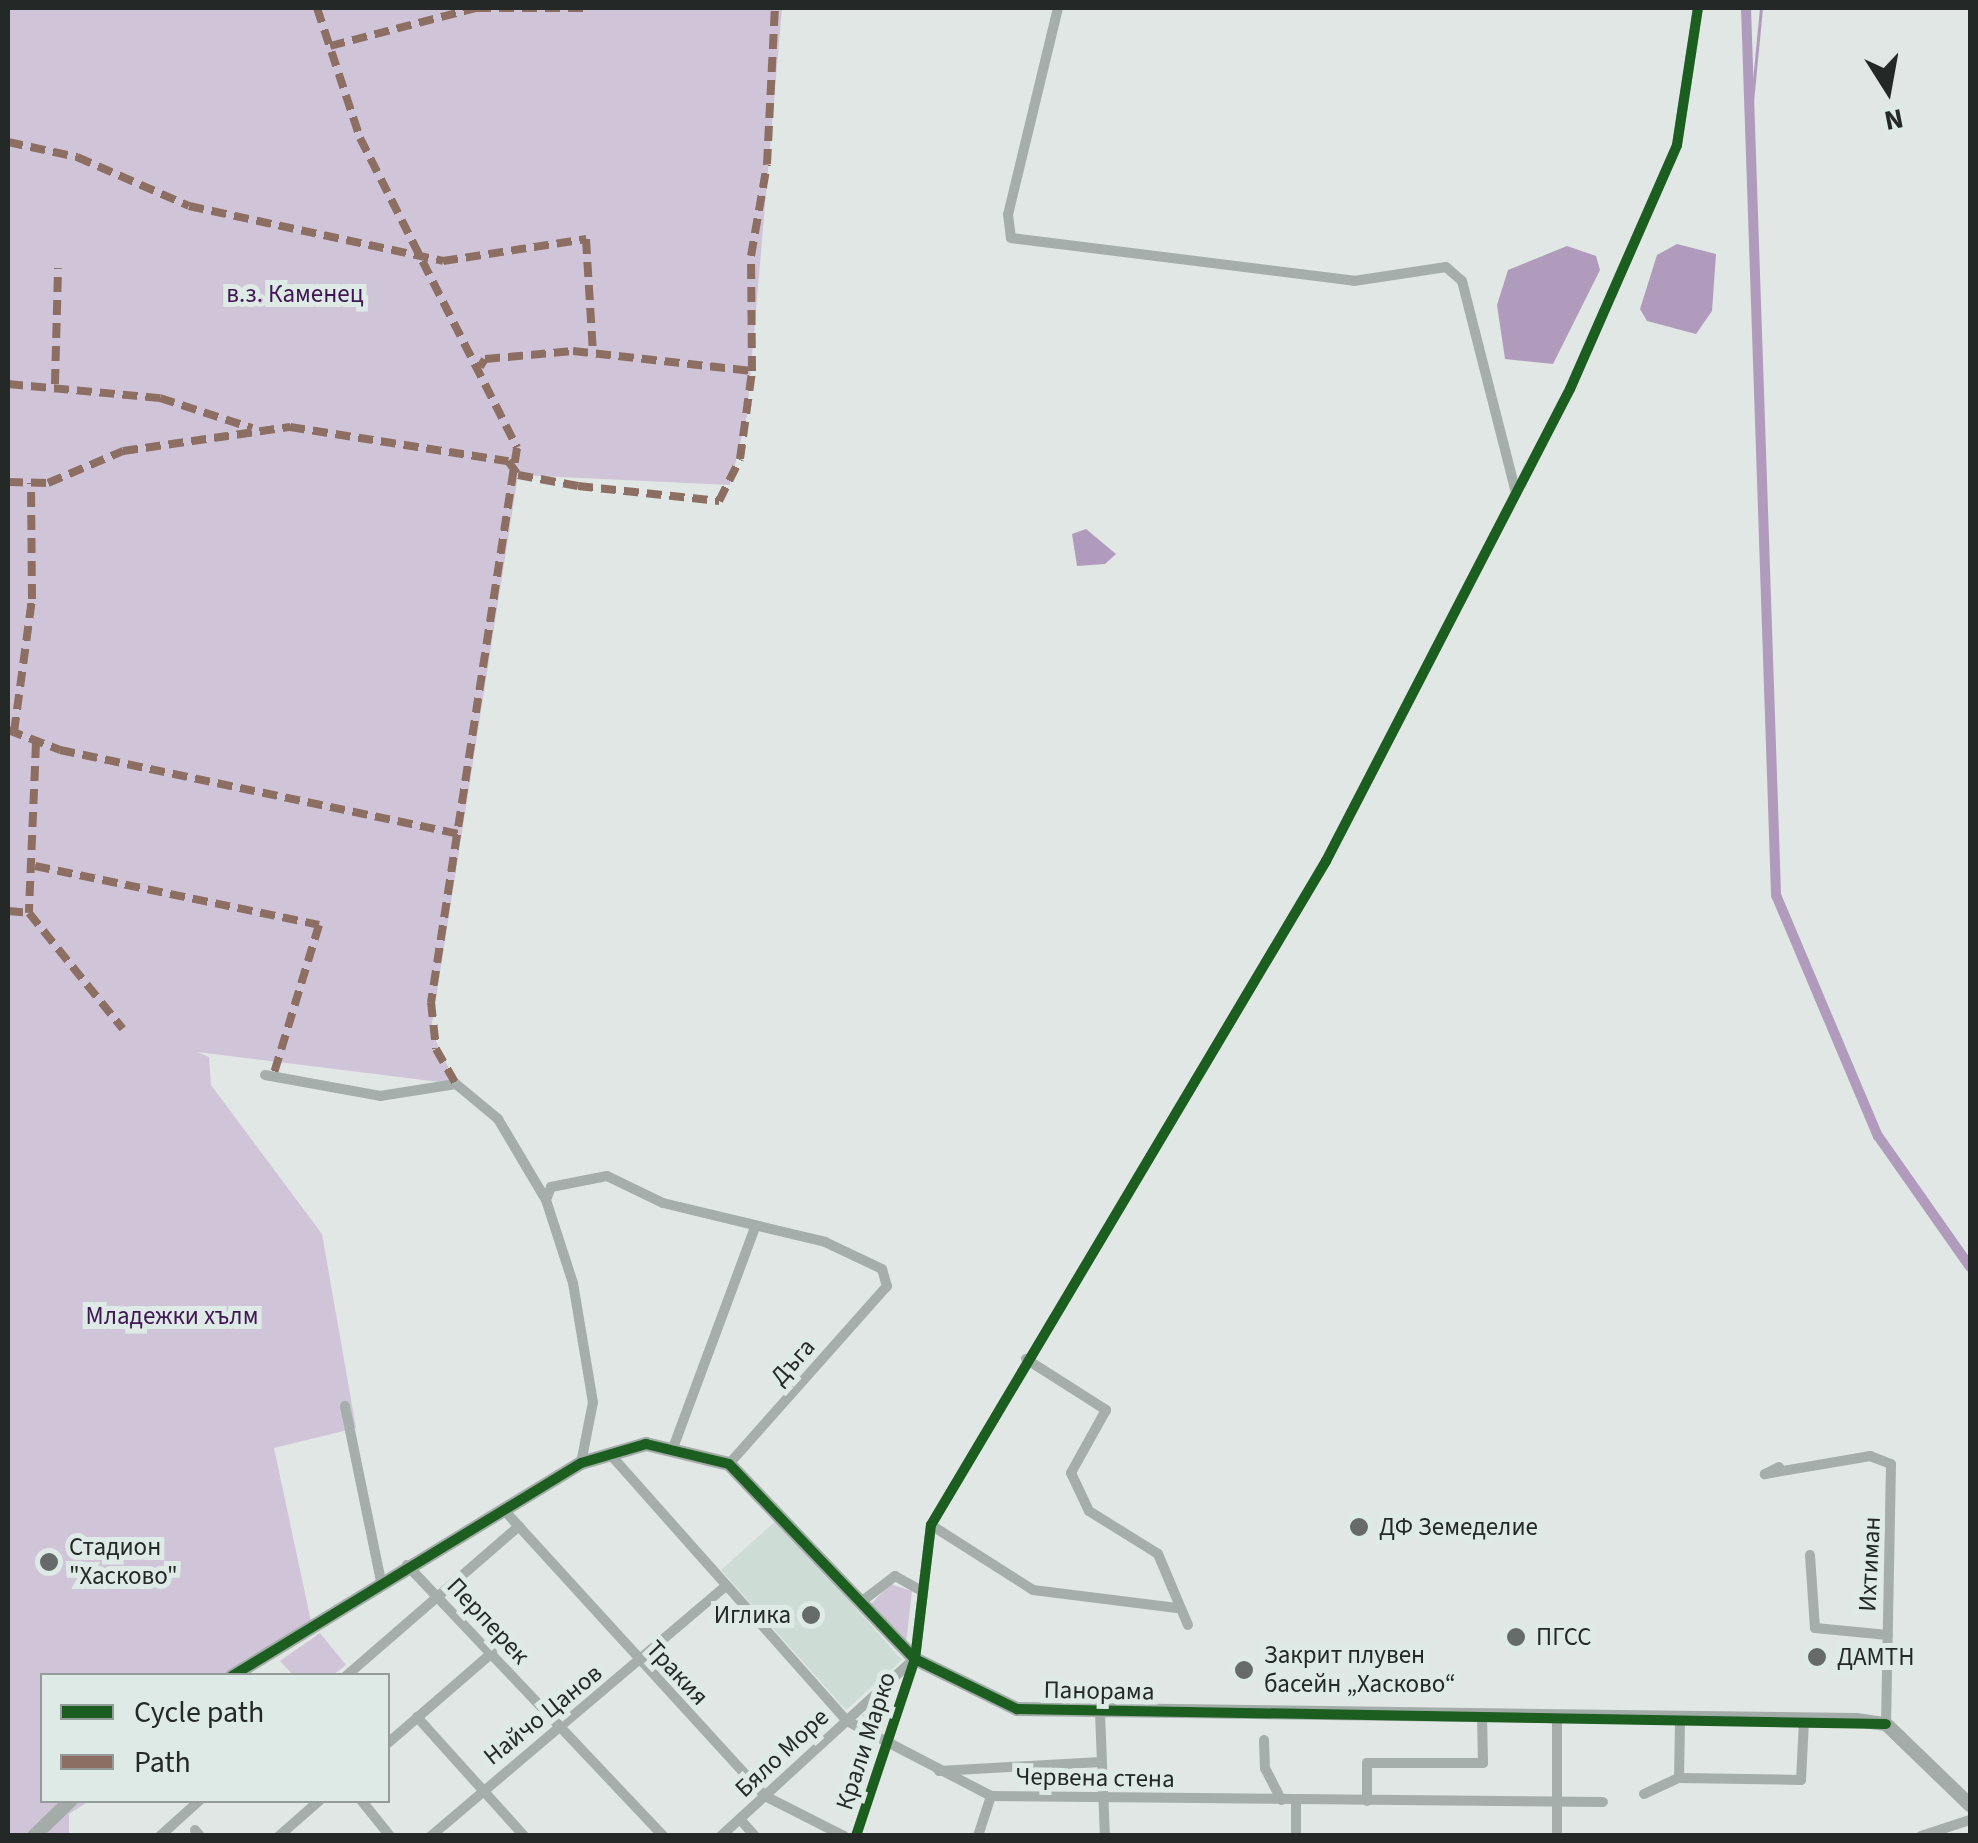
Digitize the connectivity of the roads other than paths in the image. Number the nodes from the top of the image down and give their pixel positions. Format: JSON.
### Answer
{"nodes":[{"id":1,"x":1058,"y":8,"type":"edge"},
{"id":2,"x":1698,"y":8,"type":"edge"},
{"id":3,"x":1516,"y":494,"type":"junction"},
{"id":4,"x":265,"y":1074,"type":"dead end"},
{"id":5,"x":546,"y":1200,"type":"junction"},
{"id":6,"x":754,"y":1230,"type":"junction"},
{"id":7,"x":1026,"y":1359,"type":"junction"},
{"id":8,"x":345,"y":1406,"type":"dead end"},
{"id":9,"x":673,"y":1448,"type":"junction"},
{"id":10,"x":606,"y":1450,"type":"junction"},
{"id":11,"x":581,"y":1462,"type":"junction"},
{"id":12,"x":728,"y":1464,"type":"junction"},
{"id":13,"x":1779,"y":1467,"type":"dead end"},
{"id":14,"x":503,"y":1509,"type":"junction"},
{"id":15,"x":931,"y":1525,"type":"junction"},
{"id":16,"x":519,"y":1526,"type":"junction"},
{"id":17,"x":1810,"y":1555,"type":"dead end"},
{"id":18,"x":408,"y":1565,"type":"junction"},
{"id":19,"x":381,"y":1582,"type":"junction"},
{"id":20,"x":725,"y":1587,"type":"junction"},
{"id":21,"x":922,"y":1591,"type":"junction"},
{"id":22,"x":438,"y":1596,"type":"junction"},
{"id":23,"x":861,"y":1602,"type":"junction"},
{"id":24,"x":1178,"y":1609,"type":"junction"},
{"id":25,"x":1188,"y":1625,"type":"dead end"},
{"id":26,"x":1888,"y":1635,"type":"junction"},
{"id":27,"x":492,"y":1652,"type":"junction"},
{"id":28,"x":915,"y":1659,"type":"junction"},
{"id":29,"x":640,"y":1663,"type":"junction"},
{"id":30,"x":237,"y":1673,"type":"edge"},
{"id":31,"x":349,"y":1673,"type":"edge"},
{"id":32,"x":1100,"y":1714,"type":"junction"},
{"id":33,"x":1482,"y":1715,"type":"junction"},
{"id":34,"x":1557,"y":1716,"type":"junction"},
{"id":35,"x":417,"y":1718,"type":"junction"},
{"id":36,"x":1680,"y":1718,"type":"junction"},
{"id":37,"x":847,"y":1721,"type":"junction"},
{"id":38,"x":1804,"y":1721,"type":"junction"},
{"id":39,"x":1886,"y":1724,"type":"junction"},
{"id":40,"x":561,"y":1728,"type":"junction"},
{"id":41,"x":1264,"y":1740,"type":"dead end"},
{"id":42,"x":390,"y":1741,"type":"edge"},
{"id":43,"x":883,"y":1744,"type":"junction"},
{"id":44,"x":1101,"y":1762,"type":"junction"},
{"id":45,"x":939,"y":1771,"type":"junction"},
{"id":46,"x":1679,"y":1778,"type":"junction"},
{"id":47,"x":480,"y":1791,"type":"junction"},
{"id":48,"x":1644,"y":1794,"type":"dead end"},
{"id":49,"x":765,"y":1796,"type":"junction"},
{"id":50,"x":990,"y":1796,"type":"junction"},
{"id":51,"x":1104,"y":1798,"type":"junction"},
{"id":52,"x":1281,"y":1800,"type":"junction"},
{"id":53,"x":1296,"y":1800,"type":"junction"},
{"id":54,"x":1367,"y":1801,"type":"junction"},
{"id":55,"x":1557,"y":1802,"type":"junction"},
{"id":56,"x":1604,"y":1802,"type":"dead end"},
{"id":57,"x":67,"y":1803,"type":"edge"},
{"id":58,"x":197,"y":1803,"type":"edge"},
{"id":59,"x":317,"y":1803,"type":"edge"},
{"id":60,"x":363,"y":1803,"type":"edge"},
{"id":61,"x":1970,"y":1805,"type":"edge"},
{"id":62,"x":740,"y":1819,"type":"junction"},
{"id":63,"x":1970,"y":1820,"type":"edge"},
{"id":64,"x":34,"y":1836,"type":"edge"},
{"id":65,"x":160,"y":1836,"type":"edge"},
{"id":66,"x":280,"y":1836,"type":"edge"},
{"id":67,"x":390,"y":1836,"type":"edge"},
{"id":68,"x":431,"y":1836,"type":"edge"},
{"id":69,"x":524,"y":1836,"type":"edge"},
{"id":70,"x":663,"y":1836,"type":"edge"},
{"id":71,"x":721,"y":1836,"type":"edge"},
{"id":72,"x":755,"y":1836,"type":"edge"},
{"id":73,"x":844,"y":1836,"type":"edge"},
{"id":74,"x":856,"y":1836,"type":"edge"},
{"id":75,"x":978,"y":1836,"type":"edge"},
{"id":76,"x":1104,"y":1836,"type":"edge"},
{"id":77,"x":1296,"y":1836,"type":"edge"},
{"id":78,"x":1556,"y":1836,"type":"edge"},
{"id":79,"x":1921,"y":1836,"type":"edge"}],
"edges":[{"from":1,"to":3,"type":"street"},
{"from":2,"to":3,"type":"street"},
{"from":3,"to":7,"type":"street"},
{"from":4,"to":5,"type":"street"},
{"from":5,"to":6,"type":"street"},
{"from":5,"to":11,"type":"street"},
{"from":6,"to":9,"type":"street"},
{"from":6,"to":12,"type":"street","name":"Дъга"},
{"from":7,"to":15,"type":"street"},
{"from":7,"to":24,"type":"street"},
{"from":8,"to":19,"type":"street"},
{"from":9,"to":10,"type":"street","name":"Панорама"},
{"from":9,"to":12,"type":"street","name":"Панорама"},
{"from":10,"to":11,"type":"street","name":"Панорама"},
{"from":10,"to":20,"type":"street","name":"Червена стена"},
{"from":11,"to":14,"type":"street","name":"Панорама"},
{"from":12,"to":23,"type":"street","name":"Панорама"},
{"from":13,"to":26,"type":"street","name":"Ихтиман"},
{"from":14,"to":16,"type":"street","name":"Тракия"},
{"from":14,"to":18,"type":"street","name":"Панорама"},
{"from":15,"to":21,"type":"street","name":"Крали Марко"},
{"from":15,"to":24,"type":"street"},
{"from":16,"to":22,"type":"street"},
{"from":16,"to":29,"type":"street","name":"Тракия"},
{"from":17,"to":26,"type":"street"},
{"from":18,"to":19,"type":"street","name":"Панорама"},
{"from":18,"to":22,"type":"street","name":"Перперек"},
{"from":19,"to":30,"type":"street","name":"Панорама"},
{"from":20,"to":29,"type":"street","name":"Найчо Цанов"},
{"from":20,"to":37,"type":"street","name":"Червена стена"},
{"from":21,"to":23,"type":"street"},
{"from":21,"to":28,"type":"street","name":"Крали Марко"},
{"from":22,"to":27,"type":"street","name":"Перперек"},
{"from":22,"to":31,"type":"street"},
{"from":23,"to":28,"type":"street","name":"Панорама"},
{"from":24,"to":25,"type":"street"},
{"from":26,"to":39,"type":"street","name":"Ихтиман"},
{"from":27,"to":35,"type":"street"},
{"from":27,"to":40,"type":"street","name":"Перперек"},
{"from":28,"to":32,"type":"street","name":"Панорама"},
{"from":28,"to":37,"type":"street","name":"Бяло Море"},
{"from":28,"to":43,"type":"street","name":"Крали Марко"},
{"from":29,"to":40,"type":"street","name":"Найчо Цанов"},
{"from":29,"to":49,"type":"street","name":"Тракия"},
{"from":32,"to":33,"type":"street","name":"Панорама"},
{"from":32,"to":44,"type":"street"},
{"from":33,"to":34,"type":"street","name":"Панорама"},
{"from":33,"to":54,"type":"street"},
{"from":34,"to":36,"type":"street","name":"Панорама"},
{"from":34,"to":55,"type":"street"},
{"from":35,"to":42,"type":"street"},
{"from":35,"to":47,"type":"street"},
{"from":36,"to":38,"type":"street","name":"Панорама"},
{"from":36,"to":46,"type":"street"},
{"from":37,"to":43,"type":"street","name":"Червена стена"},
{"from":37,"to":49,"type":"street","name":"Бяло Море"},
{"from":38,"to":39,"type":"street","name":"Панорама"},
{"from":38,"to":46,"type":"street"},
{"from":39,"to":61,"type":"street"},
{"from":40,"to":47,"type":"street","name":"Найчо Цанов"},
{"from":40,"to":70,"type":"street","name":"Перперек"},
{"from":41,"to":52,"type":"street"},
{"from":43,"to":45,"type":"street","name":"Червена стена"},
{"from":43,"to":74,"type":"street","name":"Крали Марко"},
{"from":44,"to":45,"type":"street"},
{"from":44,"to":51,"type":"street"},
{"from":45,"to":50,"type":"street","name":"Червена стена"},
{"from":46,"to":48,"type":"street"},
{"from":47,"to":68,"type":"street","name":"Найчо Цанов"},
{"from":47,"to":69,"type":"street"},
{"from":49,"to":62,"type":"street","name":"Бяло Море"},
{"from":49,"to":73,"type":"street","name":"Тракия"},
{"from":50,"to":51,"type":"street","name":"Червена стена"},
{"from":50,"to":75,"type":"street"},
{"from":51,"to":52,"type":"street","name":"Червена стена"},
{"from":51,"to":76,"type":"street"},
{"from":52,"to":53,"type":"street","name":"Червена стена"},
{"from":53,"to":54,"type":"street","name":"Червена стена"},
{"from":53,"to":77,"type":"street"},
{"from":54,"to":55,"type":"street","name":"Червена стена"},
{"from":55,"to":56,"type":"street","name":"Червена стена"},
{"from":55,"to":78,"type":"street"},
{"from":57,"to":64,"type":"street"},
{"from":58,"to":65,"type":"street"},
{"from":59,"to":66,"type":"street"},
{"from":60,"to":67,"type":"street"},
{"from":62,"to":71,"type":"street","name":"Бяло Море"},
{"from":62,"to":72,"type":"street"},
{"from":63,"to":79,"type":"street"}]}
